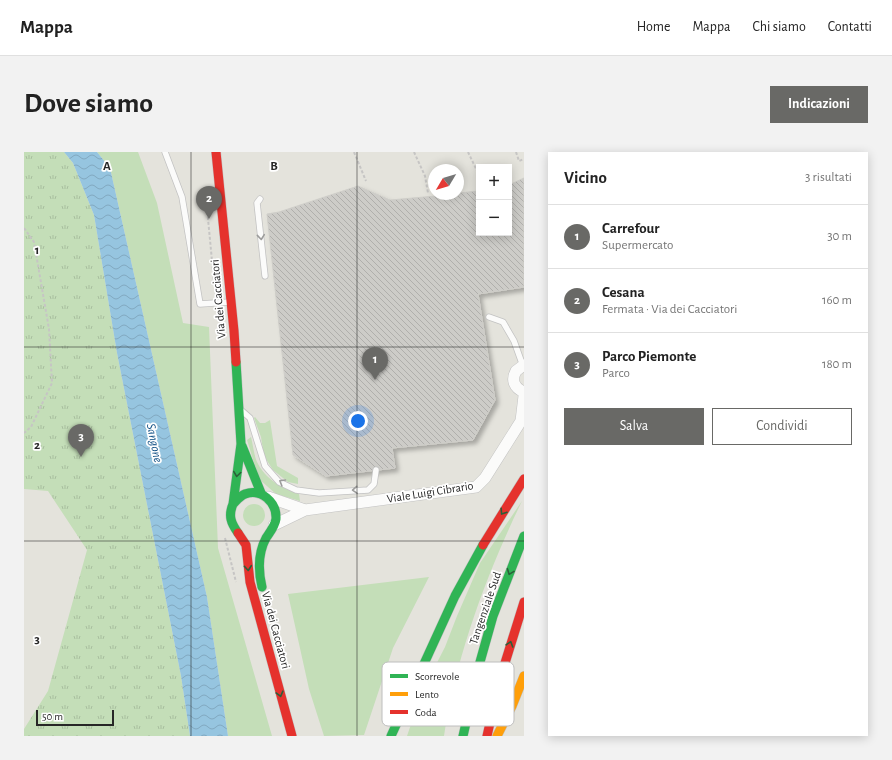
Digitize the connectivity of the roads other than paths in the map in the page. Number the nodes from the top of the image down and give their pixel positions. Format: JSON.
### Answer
{"nodes":[{"id":1,"x":165,"y":152,"type":"edge"},
{"id":2,"x":216,"y":152,"type":"edge"},
{"id":3,"x":260,"y":199,"type":"dead end"},
{"id":4,"x":265,"y":276,"type":"dead end"},
{"id":5,"x":231,"y":303,"type":"junction"},
{"id":6,"x":489,"y":317,"type":"dead end"},
{"id":7,"x":524,"y":366,"type":"edge"},
{"id":8,"x":524,"y":392,"type":"edge"},
{"id":9,"x":524,"y":396,"type":"edge"},
{"id":10,"x":239,"y":407,"type":"junction"},
{"id":11,"x":241,"y":444,"type":"junction"},
{"id":12,"x":376,"y":470,"type":"dead end"},
{"id":13,"x":524,"y":479,"type":"edge"},
{"id":14,"x":264,"y":495,"type":"junction"},
{"id":15,"x":233,"y":504,"type":"junction"},
{"id":16,"x":305,"y":510,"type":"junction"},
{"id":17,"x":272,"y":528,"type":"junction"},
{"id":18,"x":237,"y":532,"type":"junction"},
{"id":19,"x":524,"y":536,"type":"edge"},
{"id":20,"x":265,"y":598,"type":"dead end"},
{"id":21,"x":524,"y":602,"type":"edge"},
{"id":22,"x":425,"y":662,"type":"edge"},
{"id":23,"x":480,"y":662,"type":"edge"},
{"id":24,"x":505,"y":662,"type":"edge"},
{"id":25,"x":524,"y":676,"type":"edge"},
{"id":26,"x":514,"y":701,"type":"edge"},
{"id":27,"x":396,"y":726,"type":"edge"},
{"id":28,"x":465,"y":726,"type":"edge"},
{"id":29,"x":489,"y":726,"type":"edge"},
{"id":30,"x":502,"y":726,"type":"edge"},
{"id":31,"x":292,"y":736,"type":"edge"},
{"id":32,"x":391,"y":736,"type":"edge"},
{"id":33,"x":463,"y":736,"type":"edge"},
{"id":34,"x":487,"y":736,"type":"edge"},
{"id":35,"x":497,"y":736,"type":"edge"}],
"edges":[{"from":1,"to":5,"type":"lane"},
{"from":2,"to":5,"type":"main road","name":"Via dei Cacciatori"},
{"from":3,"to":4,"type":"lane","one_way":true},
{"from":5,"to":10,"type":"main road","name":"Via dei Cacciatori"},
{"from":6,"to":7,"type":"lane"},
{"from":7,"to":8,"type":"street"},
{"from":9,"to":16,"type":"street","name":"Viale Luigi Cibrario"},
{"from":10,"to":11,"type":"main road","name":"Via dei Cacciatori"},
{"from":12,"to":10,"type":"lane","one_way":true},
{"from":11,"to":14,"type":"main road","name":"Via dei Cacciatori"},
{"from":11,"to":15,"type":"main road","name":"Via dei Cacciatori","one_way":true},
{"from":13,"to":22,"type":"main road","one_way":true},
{"from":14,"to":15,"type":"main road"},
{"from":14,"to":16,"type":"street"},
{"from":14,"to":17,"type":"main road","name":"Via dei Cacciatori"},
{"from":15,"to":18,"type":"main road","name":"Via dei Cacciatori"},
{"from":16,"to":17,"type":"street"},
{"from":17,"to":18,"type":"main road"},
{"from":17,"to":20,"type":"main road","name":"Via dei Cacciatori"},
{"from":18,"to":31,"type":"main road","name":"Via dei Cacciatori","one_way":true},
{"from":19,"to":23,"type":"main road","name":"Tangenziale Sud","one_way":true},
{"from":24,"to":21,"type":"main road","one_way":true},
{"from":25,"to":26,"type":"main road"},
{"from":27,"to":32,"type":"main road","one_way":true},
{"from":28,"to":33,"type":"main road","name":"Tangenziale Sud","one_way":true},
{"from":34,"to":29,"type":"main road","one_way":true},
{"from":30,"to":35,"type":"main road"}]}
